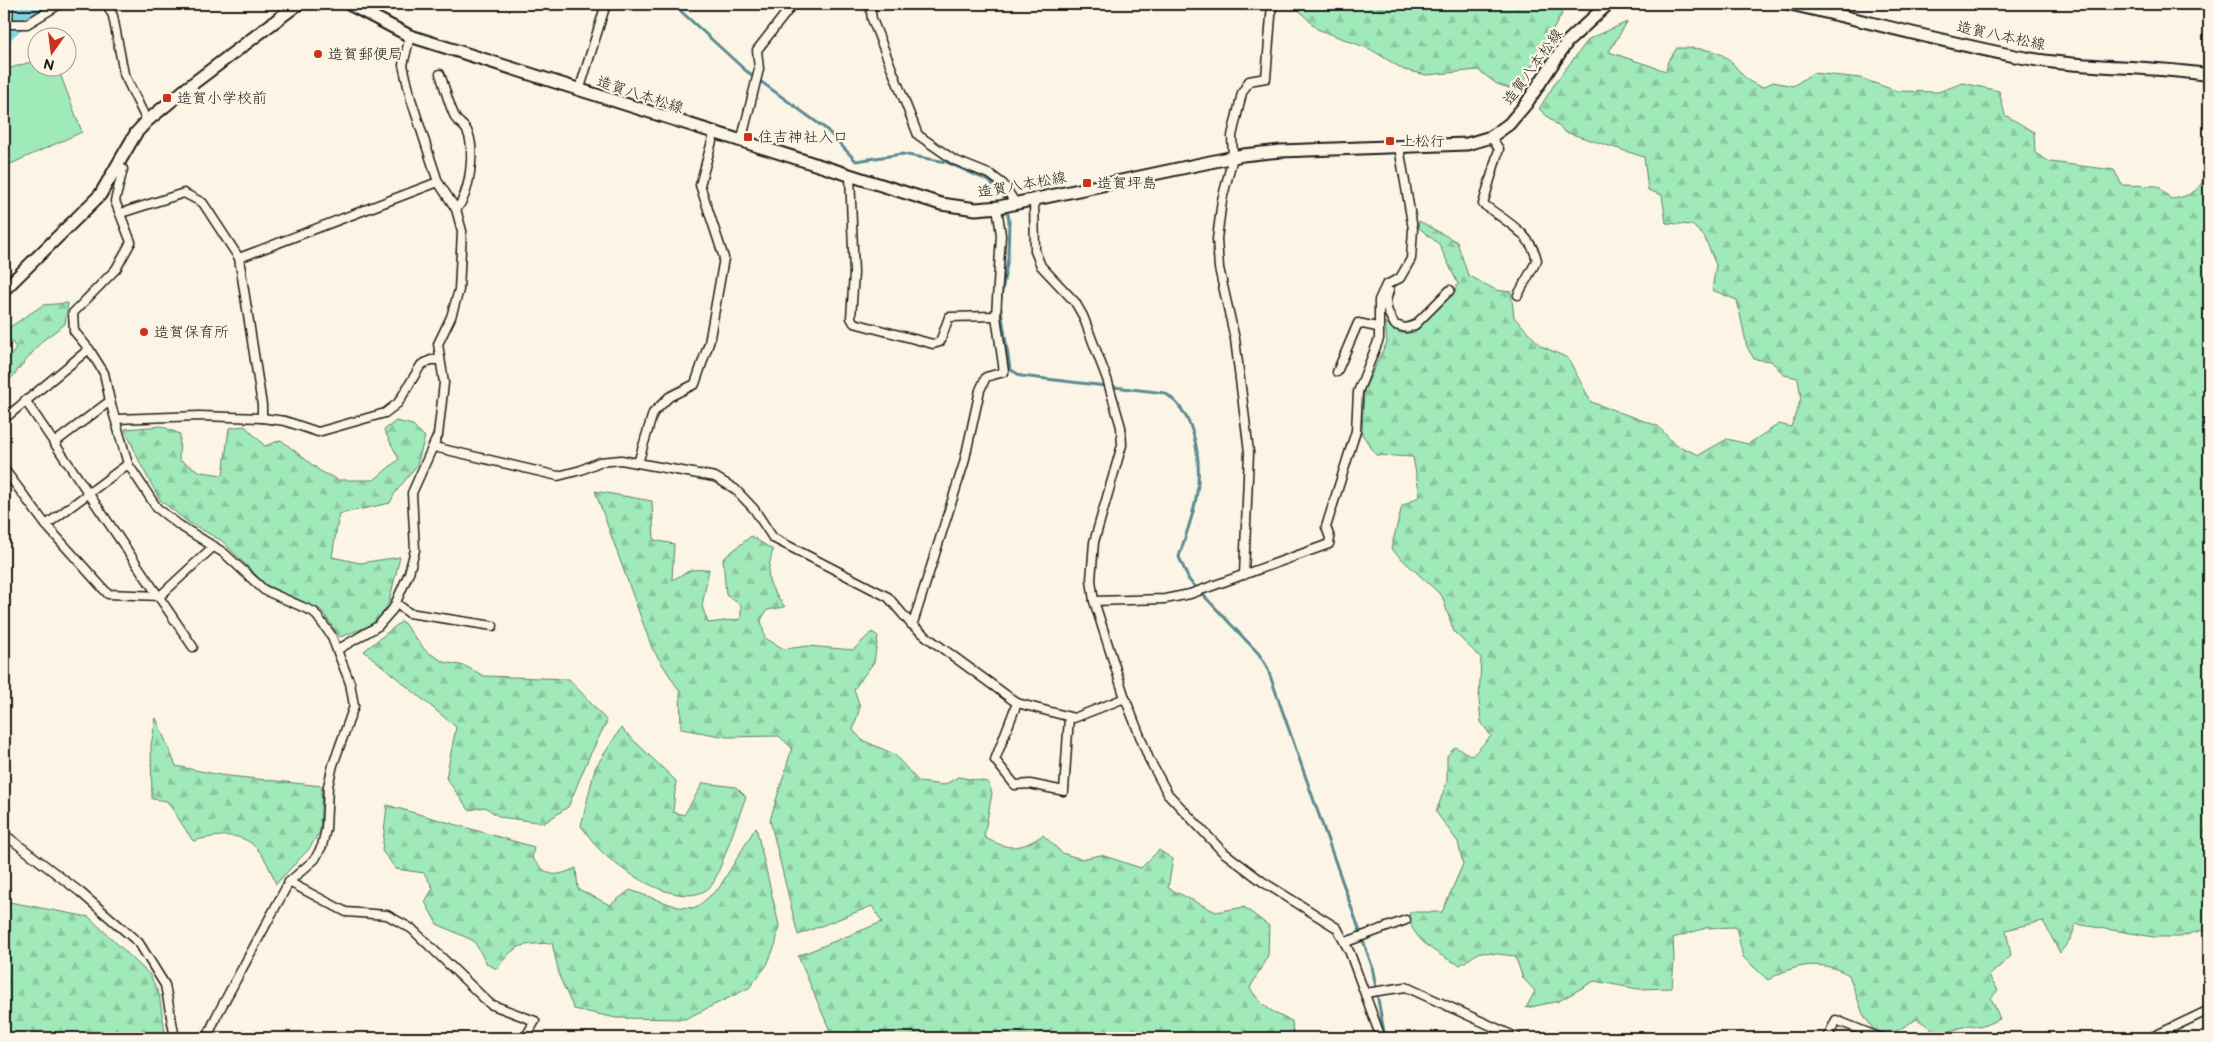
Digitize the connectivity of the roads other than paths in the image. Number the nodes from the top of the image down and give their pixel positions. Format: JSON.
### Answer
{"nodes":[{"id":1,"x":9,"y":4,"type":"edge"},
{"id":2,"x":60,"y":4,"type":"edge"},
{"id":3,"x":107,"y":4,"type":"edge"},
{"id":4,"x":298,"y":4,"type":"edge"},
{"id":5,"x":349,"y":4,"type":"edge"},
{"id":6,"x":606,"y":4,"type":"edge"},
{"id":7,"x":793,"y":4,"type":"edge"},
{"id":8,"x":870,"y":4,"type":"edge"},
{"id":9,"x":1272,"y":4,"type":"edge"},
{"id":10,"x":1608,"y":4,"type":"edge"},
{"id":11,"x":1790,"y":4,"type":"edge"},
{"id":12,"x":6,"y":23,"type":"edge"},
{"id":13,"x":410,"y":36,"type":"junction"},
{"id":14,"x":440,"y":74,"type":"dead end"},
{"id":15,"x":2209,"y":76,"type":"edge"},
{"id":16,"x":579,"y":91,"type":"junction"},
{"id":17,"x":147,"y":121,"type":"junction"},
{"id":18,"x":714,"y":134,"type":"junction"},
{"id":19,"x":1491,"y":137,"type":"junction"},
{"id":20,"x":741,"y":142,"type":"junction"},
{"id":21,"x":1399,"y":147,"type":"junction"},
{"id":22,"x":1233,"y":157,"type":"junction"},
{"id":23,"x":118,"y":165,"type":"junction"},
{"id":24,"x":850,"y":176,"type":"junction"},
{"id":25,"x":438,"y":182,"type":"junction"},
{"id":26,"x":1034,"y":200,"type":"junction"},
{"id":27,"x":1015,"y":204,"type":"junction"},
{"id":28,"x":998,"y":207,"type":"junction"},
{"id":29,"x":456,"y":209,"type":"junction"},
{"id":30,"x":121,"y":213,"type":"junction"},
{"id":31,"x":239,"y":258,"type":"junction"},
{"id":32,"x":1386,"y":285,"type":"junction"},
{"id":33,"x":4,"y":290,"type":"edge"},
{"id":34,"x":1450,"y":290,"type":"dead end"},
{"id":35,"x":1518,"y":295,"type":"dead end"},
{"id":36,"x":996,"y":316,"type":"junction"},
{"id":37,"x":1377,"y":327,"type":"junction"},
{"id":38,"x":89,"y":349,"type":"junction"},
{"id":39,"x":439,"y":360,"type":"junction"},
{"id":40,"x":1337,"y":372,"type":"dead end"},
{"id":41,"x":25,"y":400,"type":"junction"},
{"id":42,"x":110,"y":400,"type":"junction"},
{"id":43,"x":262,"y":418,"type":"junction"},
{"id":44,"x":4,"y":419,"type":"edge"},
{"id":45,"x":116,"y":419,"type":"junction"},
{"id":46,"x":54,"y":443,"type":"junction"},
{"id":47,"x":434,"y":447,"type":"junction"},
{"id":48,"x":638,"y":463,"type":"junction"},
{"id":49,"x":128,"y":464,"type":"junction"},
{"id":50,"x":4,"y":469,"type":"edge"},
{"id":51,"x":88,"y":493,"type":"junction"},
{"id":52,"x":46,"y":525,"type":"junction"},
{"id":53,"x":214,"y":546,"type":"junction"},
{"id":54,"x":1244,"y":575,"type":"junction"},
{"id":55,"x":160,"y":596,"type":"junction"},
{"id":56,"x":1094,"y":601,"type":"junction"},
{"id":57,"x":397,"y":604,"type":"junction"},
{"id":58,"x":911,"y":624,"type":"junction"},
{"id":59,"x":493,"y":626,"type":"dead end"},
{"id":60,"x":192,"y":647,"type":"dead end"},
{"id":61,"x":337,"y":650,"type":"junction"},
{"id":62,"x":1125,"y":698,"type":"junction"},
{"id":63,"x":1017,"y":703,"type":"junction"},
{"id":64,"x":1069,"y":717,"type":"junction"},
{"id":65,"x":4,"y":834,"type":"edge"},
{"id":66,"x":290,"y":882,"type":"junction"},
{"id":67,"x":1406,"y":920,"type":"dead end"},
{"id":68,"x":1350,"y":941,"type":"junction"},
{"id":69,"x":1368,"y":992,"type":"junction"},
{"id":70,"x":2209,"y":1010,"type":"edge"},
{"id":71,"x":175,"y":1038,"type":"edge"},
{"id":72,"x":207,"y":1038,"type":"edge"},
{"id":73,"x":525,"y":1038,"type":"edge"},
{"id":74,"x":1381,"y":1038,"type":"edge"},
{"id":75,"x":1518,"y":1038,"type":"edge"},
{"id":76,"x":1827,"y":1038,"type":"edge"},
{"id":77,"x":1881,"y":1038,"type":"edge"},
{"id":78,"x":2150,"y":1038,"type":"edge"}],
"edges":[{"from":1,"to":12,"type":"street"},
{"from":2,"to":12,"type":"street"},
{"from":3,"to":17,"type":"street"},
{"from":4,"to":17,"type":"main road"},
{"from":5,"to":13,"type":"main road","name":"造賀八本松線"},
{"from":6,"to":16,"type":"street"},
{"from":7,"to":20,"type":"street"},
{"from":8,"to":27,"type":"street"},
{"from":9,"to":22,"type":"street"},
{"from":10,"to":19,"type":"main road","name":"造賀八本松線"},
{"from":11,"to":15,"type":"main road","name":"造賀八本松線"},
{"from":13,"to":16,"type":"main road","name":"造賀八本松線"},
{"from":13,"to":25,"type":"street"},
{"from":14,"to":29,"type":"street"},
{"from":16,"to":18,"type":"main road","name":"造賀八本松線"},
{"from":17,"to":23,"type":"main road"},
{"from":18,"to":20,"type":"main road","name":"造賀八本松線"},
{"from":18,"to":48,"type":"street"},
{"from":19,"to":21,"type":"main road","name":"造賀八本松線"},
{"from":19,"to":35,"type":"street"},
{"from":20,"to":24,"type":"main road","name":"造賀八本松線"},
{"from":21,"to":22,"type":"main road","name":"造賀八本松線"},
{"from":21,"to":32,"type":"street"},
{"from":22,"to":26,"type":"main road","name":"造賀八本松線"},
{"from":22,"to":54,"type":"street"},
{"from":23,"to":30,"type":"street"},
{"from":23,"to":33,"type":"main road"},
{"from":24,"to":28,"type":"main road","name":"造賀八本松線"},
{"from":24,"to":36,"type":"street"},
{"from":25,"to":29,"type":"street"},
{"from":25,"to":31,"type":"street"},
{"from":26,"to":27,"type":"main road","name":"造賀八本松線"},
{"from":26,"to":56,"type":"street"},
{"from":27,"to":28,"type":"main road","name":"造賀八本松線"},
{"from":28,"to":36,"type":"street"},
{"from":29,"to":39,"type":"street"},
{"from":30,"to":31,"type":"street"},
{"from":30,"to":38,"type":"street"},
{"from":31,"to":43,"type":"street"},
{"from":32,"to":34,"type":"street"},
{"from":32,"to":37,"type":"street"},
{"from":36,"to":58,"type":"street"},
{"from":37,"to":40,"type":"street"},
{"from":37,"to":54,"type":"street"},
{"from":38,"to":41,"type":"street"},
{"from":38,"to":42,"type":"street"},
{"from":39,"to":43,"type":"street"},
{"from":39,"to":47,"type":"street"},
{"from":41,"to":44,"type":"street"},
{"from":41,"to":46,"type":"street"},
{"from":42,"to":45,"type":"street"},
{"from":42,"to":46,"type":"street"},
{"from":43,"to":45,"type":"street"},
{"from":45,"to":49,"type":"street"},
{"from":46,"to":51,"type":"street"},
{"from":47,"to":48,"type":"street"},
{"from":47,"to":57,"type":"street"},
{"from":48,"to":58,"type":"street"},
{"from":49,"to":51,"type":"street"},
{"from":49,"to":53,"type":"street"},
{"from":50,"to":52,"type":"street"},
{"from":51,"to":52,"type":"street"},
{"from":51,"to":55,"type":"street"},
{"from":52,"to":55,"type":"street"},
{"from":53,"to":55,"type":"street"},
{"from":53,"to":61,"type":"street"},
{"from":54,"to":56,"type":"street"},
{"from":55,"to":60,"type":"street"},
{"from":56,"to":62,"type":"street"},
{"from":57,"to":59,"type":"street"},
{"from":57,"to":61,"type":"street"},
{"from":58,"to":63,"type":"street"},
{"from":61,"to":66,"type":"street"},
{"from":62,"to":64,"type":"street"},
{"from":62,"to":68,"type":"street"},
{"from":63,"to":64,"type":"street"},
{"from":63,"to":64,"type":"street"},
{"from":65,"to":71,"type":"street"},
{"from":66,"to":72,"type":"street"},
{"from":66,"to":73,"type":"street"},
{"from":67,"to":68,"type":"street"},
{"from":68,"to":69,"type":"street"},
{"from":69,"to":74,"type":"street"},
{"from":69,"to":75,"type":"street"},
{"from":70,"to":78,"type":"street"},
{"from":76,"to":77,"type":"street"}]}
